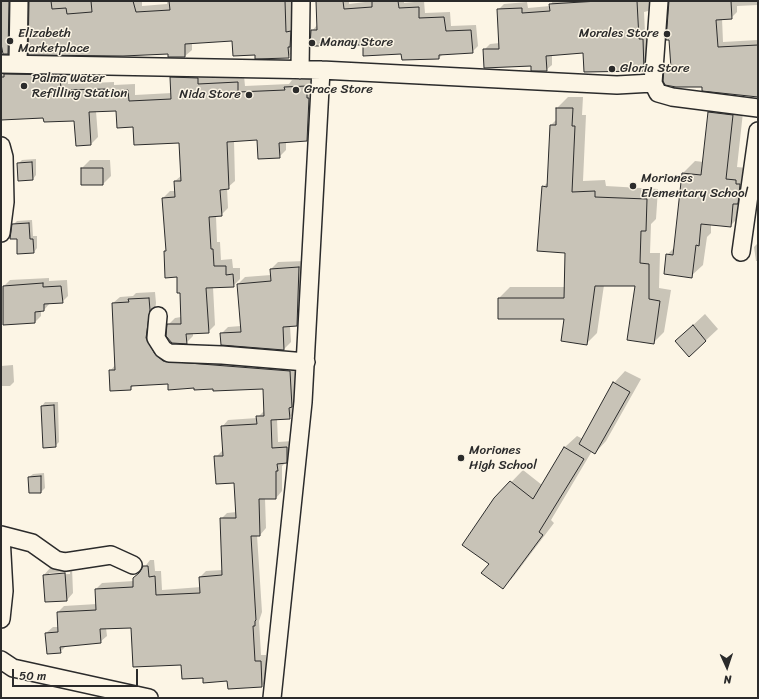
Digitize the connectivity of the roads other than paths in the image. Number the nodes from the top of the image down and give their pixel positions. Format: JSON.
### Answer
{"nodes":[{"id":1,"x":19,"y":1,"type":"edge"},
{"id":2,"x":301,"y":1,"type":"edge"},
{"id":3,"x":659,"y":1,"type":"edge"},
{"id":4,"x":1,"y":64,"type":"edge"},
{"id":5,"x":18,"y":64,"type":"junction"},
{"id":6,"x":300,"y":70,"type":"junction"},
{"id":7,"x":321,"y":70,"type":"junction"},
{"id":8,"x":653,"y":83,"type":"junction"},
{"id":9,"x":758,"y":108,"type":"edge"},
{"id":10,"x":758,"y":131,"type":"edge"},
{"id":11,"x":1,"y":146,"type":"edge"},
{"id":12,"x":1,"y":233,"type":"edge"},
{"id":13,"x":741,"y":252,"type":"dead end"},
{"id":14,"x":158,"y":316,"type":"dead end"},
{"id":15,"x":306,"y":362,"type":"junction"},
{"id":16,"x":1,"y":536,"type":"edge"},
{"id":17,"x":133,"y":565,"type":"dead end"},
{"id":18,"x":1,"y":619,"type":"edge"},
{"id":19,"x":1,"y":662,"type":"edge"},
{"id":20,"x":149,"y":698,"type":"edge"},
{"id":21,"x":272,"y":698,"type":"edge"}],
"edges":[{"from":1,"to":5,"type":"street"},
{"from":2,"to":6,"type":"street"},
{"from":3,"to":8,"type":"street"},
{"from":4,"to":5,"type":"street"},
{"from":5,"to":6,"type":"street"},
{"from":6,"to":7,"type":"street"},
{"from":7,"to":8,"type":"street"},
{"from":7,"to":15,"type":"street"},
{"from":8,"to":9,"type":"street"},
{"from":10,"to":13,"type":"street"},
{"from":11,"to":12,"type":"street"},
{"from":14,"to":15,"type":"street"},
{"from":15,"to":21,"type":"street"},
{"from":16,"to":17,"type":"street"},
{"from":16,"to":18,"type":"street"},
{"from":19,"to":20,"type":"street"}]}
